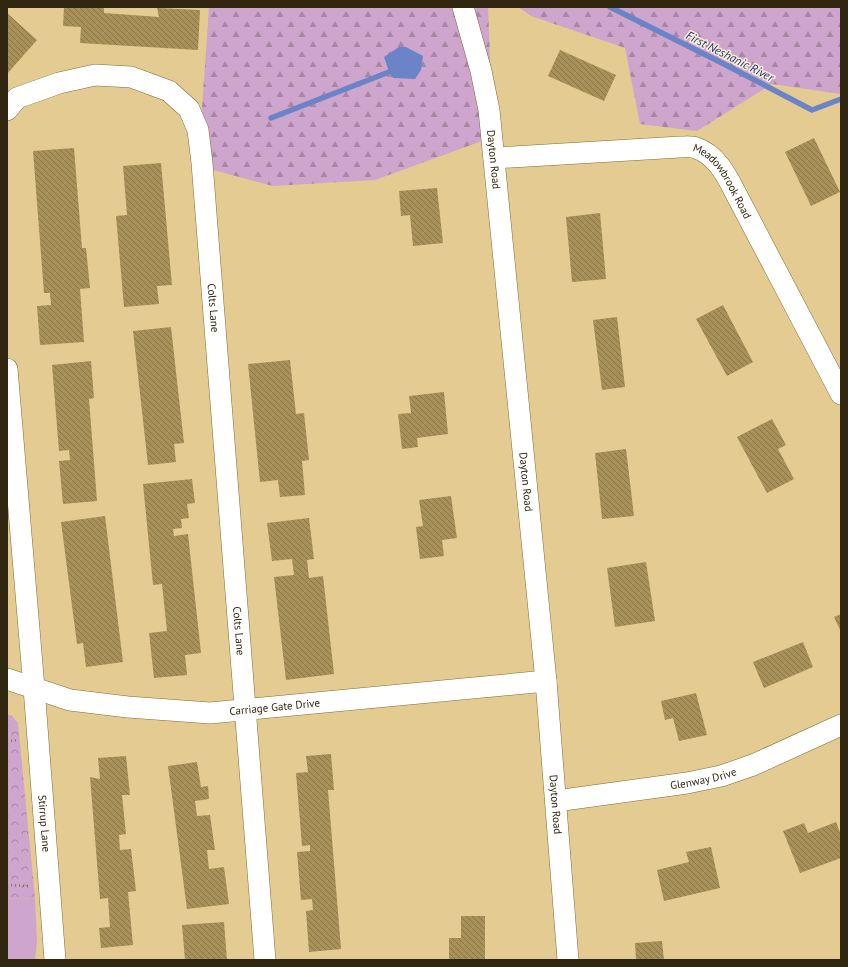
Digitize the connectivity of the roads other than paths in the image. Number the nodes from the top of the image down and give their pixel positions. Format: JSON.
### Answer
{"nodes":[{"id":1,"x":463,"y":7,"type":"edge"},
{"id":2,"x":7,"y":110,"type":"edge"},
{"id":3,"x":494,"y":158,"type":"junction"},
{"id":4,"x":7,"y":369,"type":"edge"},
{"id":5,"x":841,"y":394,"type":"edge"},
{"id":6,"x":7,"y":678,"type":"edge"},
{"id":7,"x":546,"y":681,"type":"junction"},
{"id":8,"x":34,"y":688,"type":"junction"},
{"id":9,"x":245,"y":708,"type":"junction"},
{"id":10,"x":841,"y":725,"type":"edge"},
{"id":11,"x":556,"y":802,"type":"junction"},
{"id":12,"x":55,"y":960,"type":"edge"},
{"id":13,"x":265,"y":960,"type":"edge"},
{"id":14,"x":568,"y":960,"type":"edge"}],
"edges":[{"from":1,"to":3,"type":"street","name":"Dayton Road"},
{"from":2,"to":9,"type":"street","name":"Colts Lane"},
{"from":3,"to":5,"type":"street","name":"Meadowbrook Road"},
{"from":3,"to":7,"type":"street","name":"Dayton Road"},
{"from":4,"to":8,"type":"street"},
{"from":6,"to":8,"type":"street","name":"Carriage Gate Drive"},
{"from":7,"to":9,"type":"street","name":"Carriage Gate Drive"},
{"from":7,"to":11,"type":"street","name":"Dayton Road"},
{"from":8,"to":9,"type":"street","name":"Carriage Gate Drive"},
{"from":8,"to":12,"type":"street","name":"Stirrup Lane"},
{"from":9,"to":13,"type":"street"},
{"from":10,"to":11,"type":"street","name":"Glenway Drive"},
{"from":11,"to":14,"type":"street","name":"Dayton Road"}]}
